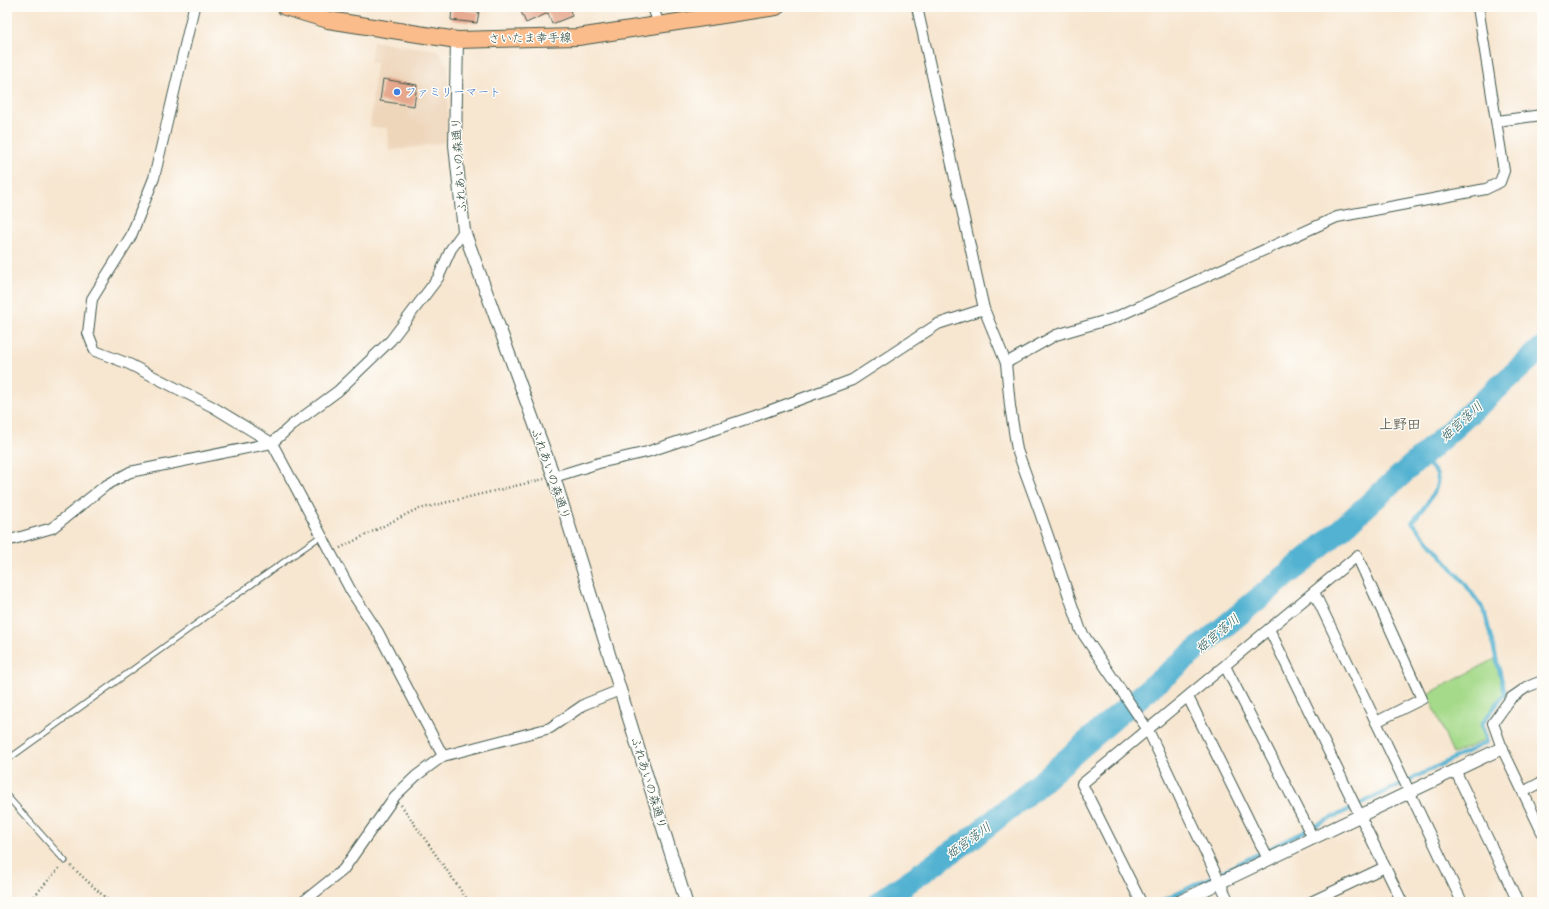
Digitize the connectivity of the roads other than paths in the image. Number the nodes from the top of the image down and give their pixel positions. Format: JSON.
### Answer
{"nodes":[{"id":1,"x":194,"y":7,"type":"edge"},
{"id":2,"x":285,"y":7,"type":"edge"},
{"id":3,"x":653,"y":7,"type":"edge"},
{"id":4,"x":776,"y":7,"type":"edge"},
{"id":5,"x":917,"y":7,"type":"edge"},
{"id":6,"x":1478,"y":7,"type":"edge"},
{"id":7,"x":659,"y":25,"type":"junction"},
{"id":8,"x":457,"y":40,"type":"junction"},
{"id":9,"x":1542,"y":115,"type":"edge"},
{"id":10,"x":1497,"y":121,"type":"junction"},
{"id":11,"x":464,"y":231,"type":"junction"},
{"id":12,"x":984,"y":309,"type":"junction"},
{"id":13,"x":1006,"y":363,"type":"junction"},
{"id":14,"x":272,"y":443,"type":"junction"},
{"id":15,"x":554,"y":477,"type":"junction"},
{"id":16,"x":321,"y":536,"type":"junction"},
{"id":17,"x":7,"y":540,"type":"edge"},
{"id":18,"x":1314,"y":592,"type":"junction"},
{"id":19,"x":1270,"y":629,"type":"junction"},
{"id":20,"x":1225,"y":666,"type":"junction"},
{"id":21,"x":1542,"y":681,"type":"edge"},
{"id":22,"x":620,"y":690,"type":"junction"},
{"id":23,"x":1188,"y":697,"type":"junction"},
{"id":24,"x":1376,"y":722,"type":"junction"},
{"id":25,"x":1145,"y":727,"type":"junction"},
{"id":26,"x":1502,"y":748,"type":"junction"},
{"id":27,"x":443,"y":756,"type":"junction"},
{"id":28,"x":7,"y":760,"type":"edge"},
{"id":29,"x":1455,"y":770,"type":"junction"},
{"id":30,"x":1542,"y":782,"type":"edge"},
{"id":31,"x":1410,"y":792,"type":"junction"},
{"id":32,"x":1523,"y":792,"type":"junction"},
{"id":33,"x":7,"y":796,"type":"edge"},
{"id":34,"x":1360,"y":815,"type":"junction"},
{"id":35,"x":1542,"y":832,"type":"edge"},
{"id":36,"x":1313,"y":838,"type":"junction"},
{"id":37,"x":1268,"y":859,"type":"junction"},
{"id":38,"x":65,"y":861,"type":"road end"},
{"id":39,"x":1385,"y":867,"type":"junction"},
{"id":40,"x":1219,"y":882,"type":"junction"},
{"id":41,"x":303,"y":902,"type":"edge"},
{"id":42,"x":686,"y":902,"type":"edge"},
{"id":43,"x":1141,"y":902,"type":"edge"},
{"id":44,"x":1178,"y":902,"type":"edge"},
{"id":45,"x":1229,"y":902,"type":"edge"},
{"id":46,"x":1311,"y":902,"type":"edge"},
{"id":47,"x":1402,"y":902,"type":"edge"},
{"id":48,"x":1462,"y":902,"type":"edge"},
{"id":49,"x":1518,"y":902,"type":"edge"}],
"edges":[{"from":1,"to":14,"type":"street"},
{"from":2,"to":8,"type":"main road","name":"さいたま幸手線"},
{"from":3,"to":7,"type":"street"},
{"from":4,"to":7,"type":"main road","name":"さいたま幸手線"},
{"from":5,"to":12,"type":"street"},
{"from":6,"to":10,"type":"street"},
{"from":7,"to":8,"type":"main road","name":"さいたま幸手線"},
{"from":8,"to":11,"type":"street","name":"ふれあいの森通り"},
{"from":9,"to":10,"type":"street"},
{"from":10,"to":13,"type":"street"},
{"from":11,"to":14,"type":"street"},
{"from":11,"to":15,"type":"street","name":"ふれあいの森通り"},
{"from":12,"to":13,"type":"street"},
{"from":12,"to":15,"type":"street"},
{"from":13,"to":25,"type":"street"},
{"from":14,"to":16,"type":"street"},
{"from":14,"to":17,"type":"street"},
{"from":15,"to":22,"type":"street","name":"ふれあいの森通り"},
{"from":16,"to":27,"type":"street"},
{"from":16,"to":28,"type":"lane"},
{"from":18,"to":19,"type":"street"},
{"from":18,"to":24,"type":"street"},
{"from":18,"to":24,"type":"street"},
{"from":19,"to":20,"type":"street"},
{"from":19,"to":34,"type":"street"},
{"from":20,"to":23,"type":"street"},
{"from":20,"to":36,"type":"street"},
{"from":21,"to":26,"type":"street"},
{"from":22,"to":27,"type":"street"},
{"from":22,"to":42,"type":"street","name":"ふれあいの森通り"},
{"from":23,"to":25,"type":"street"},
{"from":23,"to":37,"type":"street"},
{"from":24,"to":31,"type":"street"},
{"from":25,"to":40,"type":"street"},
{"from":25,"to":43,"type":"street"},
{"from":26,"to":29,"type":"street"},
{"from":26,"to":32,"type":"street"},
{"from":27,"to":41,"type":"street"},
{"from":29,"to":31,"type":"street"},
{"from":29,"to":49,"type":"street"},
{"from":30,"to":32,"type":"street"},
{"from":31,"to":34,"type":"street"},
{"from":31,"to":48,"type":"street"},
{"from":32,"to":35,"type":"street"},
{"from":33,"to":38,"type":"lane"},
{"from":34,"to":36,"type":"street"},
{"from":34,"to":39,"type":"street"},
{"from":36,"to":37,"type":"street"},
{"from":37,"to":40,"type":"street"},
{"from":39,"to":46,"type":"street"},
{"from":39,"to":47,"type":"street"},
{"from":40,"to":44,"type":"street"},
{"from":40,"to":45,"type":"street"}]}
